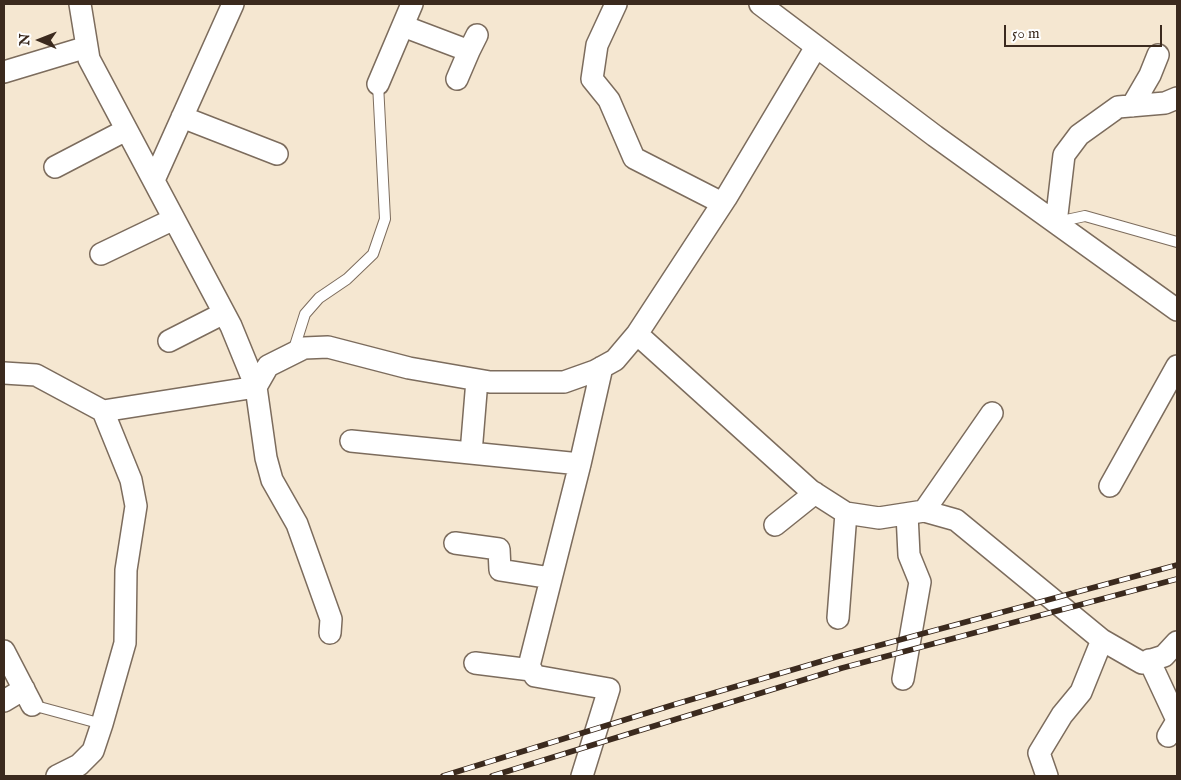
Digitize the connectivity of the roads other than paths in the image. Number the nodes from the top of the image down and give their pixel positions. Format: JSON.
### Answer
{"nodes":[{"id":1,"x":80,"y":4,"type":"edge"},
{"id":2,"x":233,"y":4,"type":"edge"},
{"id":3,"x":412,"y":4,"type":"edge"},
{"id":4,"x":616,"y":4,"type":"edge"},
{"id":5,"x":760,"y":4,"type":"edge"},
{"id":6,"x":402,"y":26,"type":"junction"},
{"id":7,"x":87,"y":46,"type":"junction"},
{"id":8,"x":816,"y":47,"type":"junction"},
{"id":9,"x":1158,"y":55,"type":"dead end"},
{"id":10,"x":4,"y":72,"type":"edge"},
{"id":11,"x":457,"y":79,"type":"dead end"},
{"id":12,"x":378,"y":84,"type":"joint"},
{"id":13,"x":1177,"y":98,"type":"edge"},
{"id":14,"x":1132,"y":106,"type":"junction"},
{"id":15,"x":182,"y":117,"type":"junction"},
{"id":16,"x":126,"y":130,"type":"junction"},
{"id":17,"x":276,"y":154,"type":"dead end"},
{"id":18,"x":55,"y":167,"type":"dead end"},
{"id":19,"x":154,"y":180,"type":"junction"},
{"id":20,"x":722,"y":203,"type":"junction"},
{"id":21,"x":174,"y":219,"type":"junction"},
{"id":22,"x":1056,"y":223,"type":"junction"},
{"id":23,"x":1177,"y":242,"type":"edge"},
{"id":24,"x":101,"y":254,"type":"dead end"},
{"id":25,"x":1177,"y":310,"type":"edge"},
{"id":26,"x":224,"y":313,"type":"junction"},
{"id":27,"x":637,"y":334,"type":"junction"},
{"id":28,"x":169,"y":341,"type":"dead end"},
{"id":29,"x":293,"y":353,"type":"junction"},
{"id":30,"x":602,"y":366,"type":"junction"},
{"id":31,"x":1177,"y":366,"type":"edge"},
{"id":32,"x":4,"y":373,"type":"edge"},
{"id":33,"x":477,"y":380,"type":"junction"},
{"id":34,"x":256,"y":387,"type":"junction"},
{"id":35,"x":103,"y":411,"type":"junction"},
{"id":36,"x":992,"y":413,"type":"dead end"},
{"id":37,"x":351,"y":441,"type":"dead end"},
{"id":38,"x":471,"y":453,"type":"junction"},
{"id":39,"x":580,"y":464,"type":"junction"},
{"id":40,"x":1110,"y":486,"type":"dead end"},
{"id":41,"x":815,"y":493,"type":"junction"},
{"id":42,"x":846,"y":513,"type":"junction"},
{"id":43,"x":916,"y":513,"type":"junction"},
{"id":44,"x":775,"y":525,"type":"dead end"},
{"id":45,"x":455,"y":543,"type":"dead end"},
{"id":46,"x":551,"y":578,"type":"junction"},
{"id":47,"x":838,"y":618,"type":"dead end"},
{"id":48,"x":330,"y":633,"type":"dead end"},
{"id":49,"x":1102,"y":640,"type":"junction"},
{"id":50,"x":1177,"y":642,"type":"edge"},
{"id":51,"x":4,"y":651,"type":"edge"},
{"id":52,"x":1149,"y":660,"type":"junction"},
{"id":53,"x":475,"y":663,"type":"dead end"},
{"id":54,"x":531,"y":670,"type":"junction"},
{"id":55,"x":903,"y":679,"type":"dead end"},
{"id":56,"x":28,"y":697,"type":"junction"},
{"id":57,"x":4,"y":701,"type":"edge"},
{"id":58,"x":102,"y":724,"type":"junction"},
{"id":59,"x":1174,"y":726,"type":"edge"},
{"id":60,"x":57,"y":776,"type":"edge"},
{"id":61,"x":582,"y":776,"type":"edge"},
{"id":62,"x":1047,"y":776,"type":"edge"}],
"edges":[{"from":1,"to":7,"type":"street"},
{"from":2,"to":15,"type":"street"},
{"from":3,"to":6,"type":"street"},
{"from":4,"to":20,"type":"street"},
{"from":5,"to":8,"type":"street"},
{"from":6,"to":11,"type":"street"},
{"from":6,"to":12,"type":"street"},
{"from":7,"to":10,"type":"street"},
{"from":7,"to":16,"type":"street"},
{"from":8,"to":20,"type":"street"},
{"from":8,"to":22,"type":"street"},
{"from":9,"to":14,"type":"street"},
{"from":12,"to":29,"type":"lane"},
{"from":13,"to":14,"type":"street"},
{"from":14,"to":22,"type":"street"},
{"from":15,"to":17,"type":"street"},
{"from":15,"to":19,"type":"street"},
{"from":16,"to":18,"type":"street"},
{"from":16,"to":19,"type":"street"},
{"from":19,"to":21,"type":"street"},
{"from":20,"to":27,"type":"street"},
{"from":21,"to":24,"type":"street"},
{"from":21,"to":26,"type":"street"},
{"from":22,"to":23,"type":"lane"},
{"from":22,"to":25,"type":"street"},
{"from":26,"to":28,"type":"street"},
{"from":26,"to":34,"type":"street"},
{"from":27,"to":30,"type":"street"},
{"from":27,"to":41,"type":"street"},
{"from":29,"to":33,"type":"street"},
{"from":29,"to":34,"type":"street"},
{"from":30,"to":33,"type":"street"},
{"from":30,"to":39,"type":"street"},
{"from":31,"to":40,"type":"street"},
{"from":32,"to":35,"type":"street"},
{"from":33,"to":38,"type":"street"},
{"from":34,"to":35,"type":"street"},
{"from":34,"to":48,"type":"street"},
{"from":35,"to":58,"type":"street"},
{"from":36,"to":43,"type":"street"},
{"from":37,"to":38,"type":"street"},
{"from":38,"to":39,"type":"street"},
{"from":39,"to":46,"type":"street"},
{"from":41,"to":42,"type":"street"},
{"from":41,"to":44,"type":"street"},
{"from":42,"to":43,"type":"street"},
{"from":42,"to":47,"type":"street"},
{"from":43,"to":49,"type":"street"},
{"from":43,"to":55,"type":"street"},
{"from":45,"to":46,"type":"street"},
{"from":46,"to":54,"type":"street"},
{"from":49,"to":52,"type":"street"},
{"from":49,"to":62,"type":"street"},
{"from":50,"to":52,"type":"street"},
{"from":51,"to":56,"type":"street"},
{"from":52,"to":59,"type":"street"},
{"from":53,"to":54,"type":"street"},
{"from":54,"to":61,"type":"street"},
{"from":56,"to":57,"type":"street"},
{"from":56,"to":58,"type":"lane"},
{"from":58,"to":60,"type":"street"}]}
